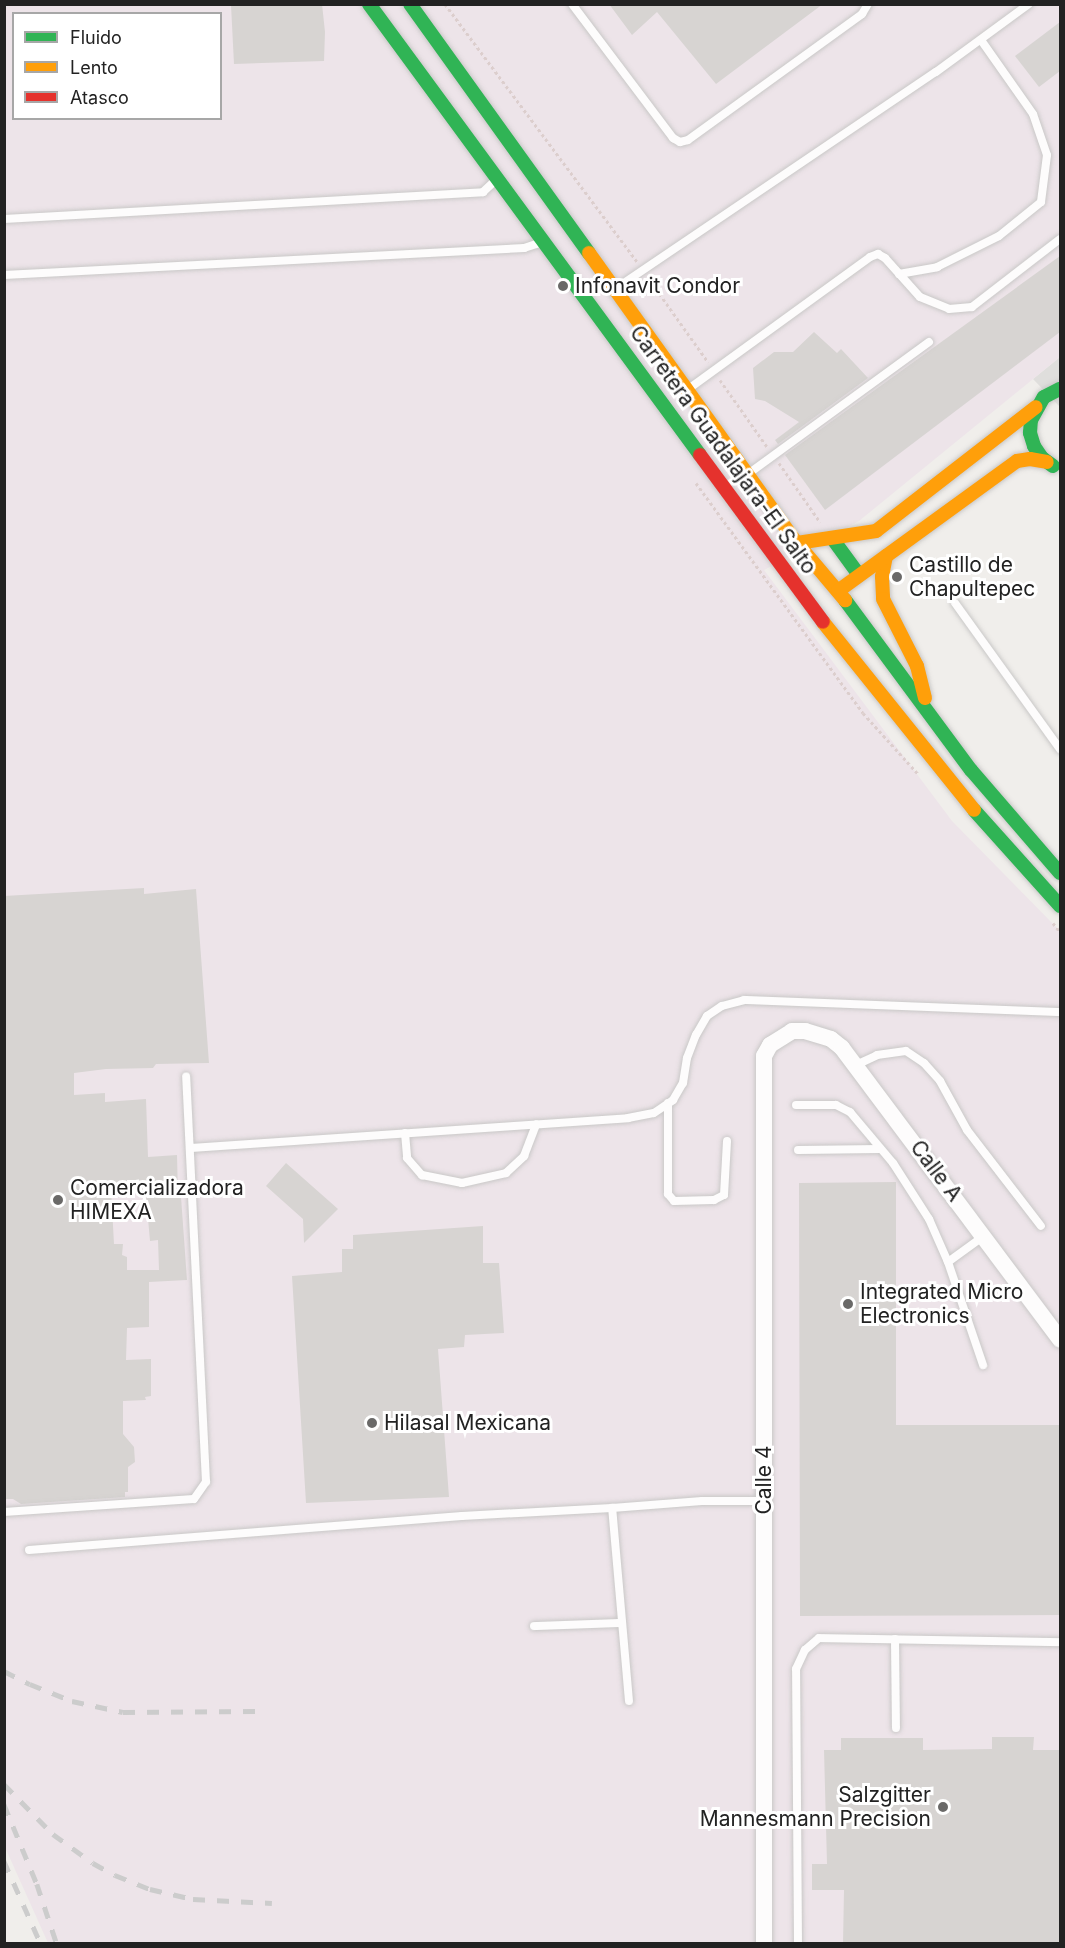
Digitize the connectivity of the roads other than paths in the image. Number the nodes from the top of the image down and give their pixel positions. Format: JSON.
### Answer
{"nodes":[{"id":1,"x":369,"y":4,"type":"edge"},
{"id":2,"x":410,"y":4,"type":"edge"},
{"id":3,"x":572,"y":4,"type":"edge"},
{"id":4,"x":868,"y":4,"type":"edge"},
{"id":5,"x":1029,"y":4,"type":"edge"},
{"id":6,"x":981,"y":40,"type":"junction"},
{"id":7,"x":498,"y":179,"type":"junction"},
{"id":8,"x":4,"y":219,"type":"edge"},
{"id":9,"x":1060,"y":238,"type":"edge"},
{"id":10,"x":544,"y":241,"type":"junction"},
{"id":11,"x":899,"y":274,"type":"junction"},
{"id":12,"x":4,"y":275,"type":"edge"},
{"id":13,"x":615,"y":290,"type":"junction"},
{"id":14,"x":929,"y":342,"type":"dead end"},
{"id":15,"x":1060,"y":389,"type":"edge"},
{"id":16,"x":687,"y":390,"type":"junction"},
{"id":17,"x":1036,"y":407,"type":"junction"},
{"id":18,"x":1055,"y":467,"type":"edge"},
{"id":19,"x":747,"y":474,"type":"junction"},
{"id":20,"x":832,"y":538,"type":"junction"},
{"id":21,"x":797,"y":543,"type":"junction"},
{"id":22,"x":886,"y":556,"type":"junction"},
{"id":23,"x":859,"y":575,"type":"junction"},
{"id":24,"x":838,"y":591,"type":"junction"},
{"id":25,"x":955,"y":603,"type":"dead end"},
{"id":26,"x":929,"y":711,"type":"junction"},
{"id":27,"x":1060,"y":748,"type":"edge"},
{"id":28,"x":1060,"y":873,"type":"edge"},
{"id":29,"x":1060,"y":906,"type":"edge"},
{"id":30,"x":1060,"y":1012,"type":"edge"},
{"id":31,"x":792,"y":1031,"type":"joint"},
{"id":32,"x":856,"y":1065,"type":"junction"},
{"id":33,"x":186,"y":1076,"type":"dead end"},
{"id":34,"x":668,"y":1103,"type":"junction"},
{"id":35,"x":796,"y":1105,"type":"dead end"},
{"id":36,"x":536,"y":1124,"type":"junction"},
{"id":37,"x":405,"y":1133,"type":"junction"},
{"id":38,"x":727,"y":1142,"type":"dead end"},
{"id":39,"x":190,"y":1148,"type":"junction"},
{"id":40,"x":880,"y":1149,"type":"junction"},
{"id":41,"x":798,"y":1150,"type":"dead end"},
{"id":42,"x":1041,"y":1226,"type":"dead end"},
{"id":43,"x":985,"y":1235,"type":"junction"},
{"id":44,"x":948,"y":1262,"type":"junction"},
{"id":45,"x":1060,"y":1339,"type":"edge"},
{"id":46,"x":983,"y":1365,"type":"dead end"},
{"id":47,"x":764,"y":1501,"type":"junction"},
{"id":48,"x":612,"y":1508,"type":"junction"},
{"id":49,"x":4,"y":1512,"type":"edge"},
{"id":50,"x":29,"y":1550,"type":"dead end"},
{"id":51,"x":622,"y":1623,"type":"junction"},
{"id":52,"x":534,"y":1626,"type":"dead end"},
{"id":53,"x":895,"y":1639,"type":"junction"},
{"id":54,"x":1060,"y":1642,"type":"edge"},
{"id":55,"x":629,"y":1701,"type":"dead end"},
{"id":56,"x":896,"y":1728,"type":"dead end"},
{"id":57,"x":764,"y":1944,"type":"edge"},
{"id":58,"x":798,"y":1944,"type":"edge"}],
"edges":[{"from":1,"to":7,"type":"main road","name":"Carretera Guadalajara-El Salto"},
{"from":2,"to":13,"type":"main road","name":"Carretera Guadalajara-El Salto"},
{"from":3,"to":4,"type":"lane"},
{"from":5,"to":6,"type":"lane"},
{"from":6,"to":11,"type":"lane"},
{"from":6,"to":13,"type":"lane"},
{"from":7,"to":8,"type":"lane"},
{"from":7,"to":10,"type":"main road","name":"Carretera Guadalajara-El Salto"},
{"from":9,"to":11,"type":"lane"},
{"from":10,"to":12,"type":"lane"},
{"from":10,"to":29,"type":"main road","name":"Carretera Guadalajara-El Salto"},
{"from":11,"to":16,"type":"lane"},
{"from":13,"to":16,"type":"main road","name":"Carretera Guadalajara-El Salto"},
{"from":14,"to":19,"type":"lane"},
{"from":15,"to":17,"type":"main road"},
{"from":16,"to":19,"type":"main road","name":"Carretera Guadalajara-El Salto"},
{"from":17,"to":18,"type":"main road"},
{"from":17,"to":20,"type":"main road"},
{"from":18,"to":22,"type":"main road"},
{"from":19,"to":21,"type":"main road","name":"Carretera Guadalajara-El Salto"},
{"from":20,"to":21,"type":"main road"},
{"from":20,"to":23,"type":"main road"},
{"from":21,"to":24,"type":"main road","name":"Carretera Guadalajara-El Salto"},
{"from":22,"to":23,"type":"main road"},
{"from":22,"to":26,"type":"main road"},
{"from":23,"to":24,"type":"main road"},
{"from":24,"to":26,"type":"main road","name":"Carretera Guadalajara-El Salto"},
{"from":25,"to":27,"type":"lane"},
{"from":26,"to":28,"type":"main road","name":"Carretera Guadalajara-El Salto"},
{"from":30,"to":34,"type":"lane"},
{"from":31,"to":32,"type":"street","name":"Calle A"},
{"from":31,"to":47,"type":"street","name":"Calle 4"},
{"from":32,"to":42,"type":"lane"},
{"from":32,"to":43,"type":"street","name":"Calle A"},
{"from":33,"to":39,"type":"lane"},
{"from":34,"to":36,"type":"lane"},
{"from":34,"to":38,"type":"lane"},
{"from":35,"to":40,"type":"lane"},
{"from":36,"to":37,"type":"lane"},
{"from":36,"to":37,"type":"lane"},
{"from":37,"to":39,"type":"lane"},
{"from":39,"to":49,"type":"lane"},
{"from":40,"to":41,"type":"lane"},
{"from":40,"to":44,"type":"lane"},
{"from":43,"to":44,"type":"lane"},
{"from":43,"to":45,"type":"street","name":"Calle A"},
{"from":44,"to":46,"type":"lane"},
{"from":47,"to":48,"type":"lane"},
{"from":47,"to":57,"type":"street","name":"Calle 4"},
{"from":48,"to":50,"type":"lane"},
{"from":48,"to":51,"type":"lane"},
{"from":51,"to":52,"type":"lane"},
{"from":51,"to":55,"type":"lane"},
{"from":53,"to":54,"type":"lane"},
{"from":53,"to":56,"type":"lane"},
{"from":53,"to":58,"type":"lane"}]}
